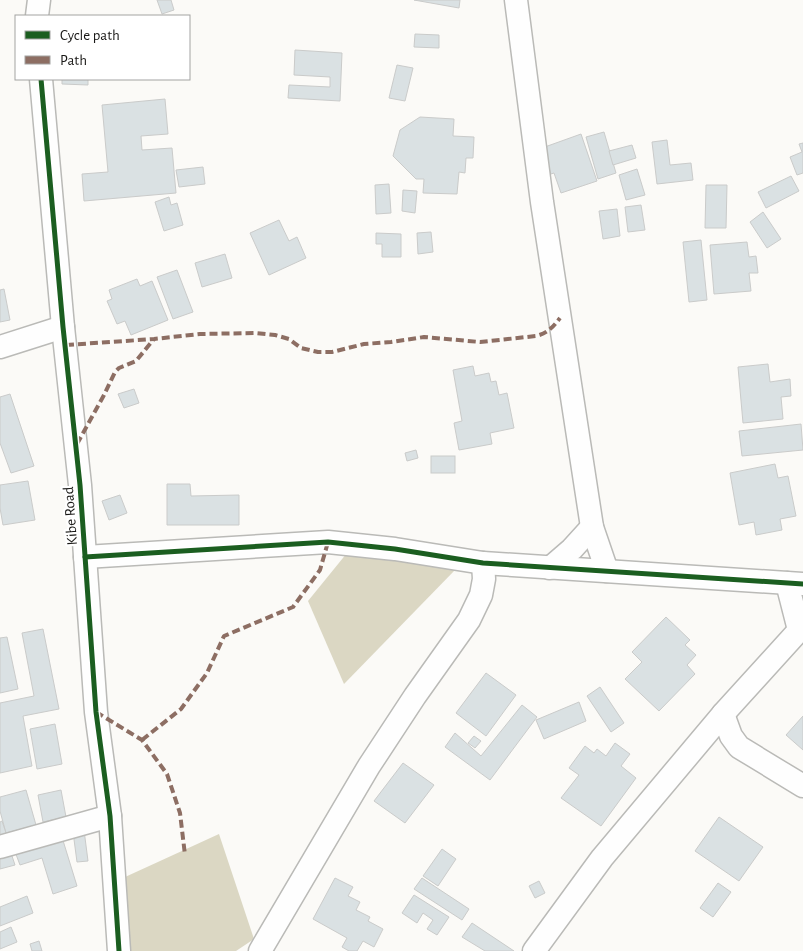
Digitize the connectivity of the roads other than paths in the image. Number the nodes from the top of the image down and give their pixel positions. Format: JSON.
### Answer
{"nodes":[{"id":1,"x":38,"y":0,"type":"edge"},
{"id":2,"x":516,"y":0,"type":"edge"},
{"id":3,"x":37,"y":15,"type":"edge"},
{"id":4,"x":41,"y":80,"type":"edge"},
{"id":5,"x":63,"y":327,"type":"junction"},
{"id":6,"x":0,"y":347,"type":"edge"},
{"id":7,"x":592,"y":527,"type":"junction"},
{"id":8,"x":85,"y":557,"type":"junction"},
{"id":9,"x":482,"y":563,"type":"junction"},
{"id":10,"x":550,"y":568,"type":"junction"},
{"id":11,"x":607,"y":571,"type":"junction"},
{"id":12,"x":795,"y":584,"type":"edge"},
{"id":13,"x":801,"y":628,"type":"edge"},
{"id":14,"x":723,"y":714,"type":"junction"},
{"id":15,"x":803,"y":786,"type":"edge"},
{"id":16,"x":110,"y":816,"type":"junction"},
{"id":17,"x":0,"y":846,"type":"edge"},
{"id":18,"x":119,"y":951,"type":"edge"},
{"id":19,"x":260,"y":951,"type":"edge"},
{"id":20,"x":534,"y":951,"type":"edge"}],
"edges":[{"from":1,"to":3,"type":"street"},
{"from":2,"to":7,"type":"street"},
{"from":4,"to":5,"type":"street","name":"Kibe Road"},
{"from":5,"to":6,"type":"street"},
{"from":5,"to":8,"type":"street","name":"Kibe Road"},
{"from":7,"to":10,"type":"street"},
{"from":7,"to":11,"type":"street"},
{"from":8,"to":9,"type":"street"},
{"from":8,"to":16,"type":"street","name":"Kibe Road"},
{"from":9,"to":10,"type":"street"},
{"from":9,"to":19,"type":"street"},
{"from":10,"to":11,"type":"street"},
{"from":11,"to":12,"type":"street"},
{"from":12,"to":13,"type":"street"},
{"from":13,"to":14,"type":"street"},
{"from":14,"to":15,"type":"street"},
{"from":14,"to":20,"type":"street"},
{"from":16,"to":17,"type":"street"},
{"from":16,"to":18,"type":"street","name":"Kibe Road"}]}
